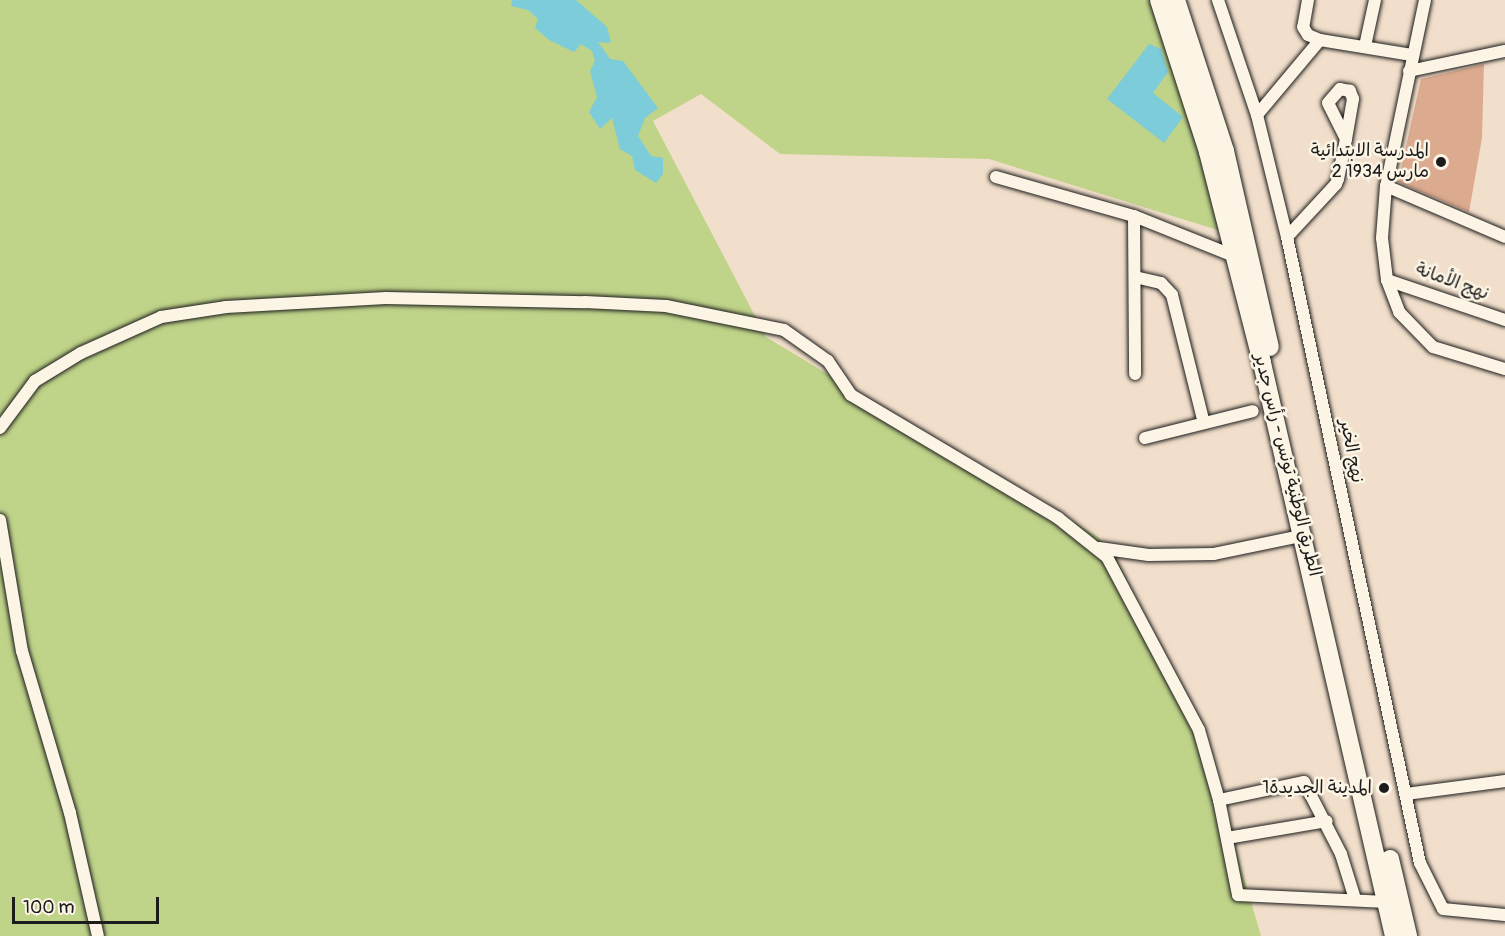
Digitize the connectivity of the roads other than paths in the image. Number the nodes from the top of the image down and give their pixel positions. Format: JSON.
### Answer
{"nodes":[{"id":1,"x":1159,"y":0,"type":"edge"},
{"id":2,"x":1176,"y":0,"type":"edge"},
{"id":3,"x":1218,"y":0,"type":"edge"},
{"id":4,"x":1308,"y":0,"type":"edge"},
{"id":5,"x":1375,"y":0,"type":"edge"},
{"id":6,"x":1425,"y":0,"type":"edge"},
{"id":7,"x":1320,"y":40,"type":"junction"},
{"id":8,"x":1365,"y":46,"type":"junction"},
{"id":9,"x":1505,"y":51,"type":"edge"},
{"id":10,"x":1412,"y":55,"type":"junction"},
{"id":11,"x":1409,"y":71,"type":"junction"},
{"id":12,"x":1257,"y":115,"type":"junction"},
{"id":13,"x":1346,"y":139,"type":"dead end"},
{"id":14,"x":996,"y":177,"type":"dead end"},
{"id":15,"x":1386,"y":186,"type":"junction"},
{"id":16,"x":1134,"y":216,"type":"junction"},
{"id":17,"x":1287,"y":237,"type":"junction"},
{"id":18,"x":1505,"y":237,"type":"edge"},
{"id":19,"x":1234,"y":256,"type":"junction"},
{"id":20,"x":1135,"y":277,"type":"junction"},
{"id":21,"x":1387,"y":280,"type":"junction"},
{"id":22,"x":1505,"y":320,"type":"edge"},
{"id":23,"x":1505,"y":369,"type":"edge"},
{"id":24,"x":1135,"y":374,"type":"dead end"},
{"id":25,"x":1253,"y":411,"type":"dead end"},
{"id":26,"x":1204,"y":423,"type":"junction"},
{"id":27,"x":0,"y":428,"type":"edge"},
{"id":28,"x":1145,"y":438,"type":"dead end"},
{"id":29,"x":0,"y":519,"type":"edge"},
{"id":30,"x":1305,"y":535,"type":"junction"},
{"id":31,"x":1099,"y":548,"type":"junction"},
{"id":32,"x":1505,"y":781,"type":"edge"},
{"id":33,"x":1406,"y":794,"type":"junction"},
{"id":34,"x":1219,"y":800,"type":"junction"},
{"id":35,"x":1326,"y":821,"type":"junction"},
{"id":36,"x":1227,"y":838,"type":"junction"},
{"id":37,"x":1355,"y":899,"type":"junction"},
{"id":38,"x":1387,"y":902,"type":"junction"},
{"id":39,"x":1505,"y":915,"type":"edge"},
{"id":40,"x":98,"y":936,"type":"edge"},
{"id":41,"x":1394,"y":936,"type":"edge"},
{"id":42,"x":1408,"y":936,"type":"edge"}],
"edges":[{"from":1,"to":19,"type":"main road","name":"الطريق الوطنية تونس - رأس جدير"},
{"from":2,"to":42,"type":"main road","name":"الطريق الوطنية تونس - رأس جدير"},
{"from":3,"to":12,"type":"street","name":"نهج الخير"},
{"from":4,"to":7,"type":"street"},
{"from":5,"to":8,"type":"street"},
{"from":6,"to":10,"type":"street"},
{"from":7,"to":8,"type":"street"},
{"from":7,"to":12,"type":"street"},
{"from":8,"to":10,"type":"street"},
{"from":9,"to":11,"type":"street"},
{"from":10,"to":11,"type":"street"},
{"from":11,"to":15,"type":"street"},
{"from":12,"to":17,"type":"street","name":"نهج الخير"},
{"from":13,"to":17,"type":"street"},
{"from":14,"to":16,"type":"street"},
{"from":15,"to":18,"type":"street"},
{"from":15,"to":21,"type":"street"},
{"from":16,"to":19,"type":"street"},
{"from":16,"to":20,"type":"street"},
{"from":17,"to":33,"type":"street","name":"نهج الخير"},
{"from":19,"to":30,"type":"main road","name":"الطريق الوطنية تونس - رأس جدير"},
{"from":20,"to":24,"type":"street"},
{"from":20,"to":26,"type":"street"},
{"from":21,"to":22,"type":"street","name":"نهج الأمانة"},
{"from":21,"to":23,"type":"street"},
{"from":25,"to":26,"type":"street"},
{"from":26,"to":28,"type":"street"},
{"from":27,"to":31,"type":"street"},
{"from":29,"to":40,"type":"street"},
{"from":30,"to":31,"type":"street"},
{"from":30,"to":38,"type":"main road","name":"الطريق الوطنية تونس - رأس جدير"},
{"from":31,"to":34,"type":"street"},
{"from":32,"to":33,"type":"street"},
{"from":33,"to":39,"type":"street","name":"نهج الخير"},
{"from":34,"to":35,"type":"street"},
{"from":34,"to":36,"type":"street"},
{"from":35,"to":36,"type":"street"},
{"from":35,"to":37,"type":"street"},
{"from":36,"to":37,"type":"street"},
{"from":37,"to":38,"type":"street"},
{"from":38,"to":41,"type":"main road","name":"الطريق الوطنية تونس - رأس جدير"}]}
